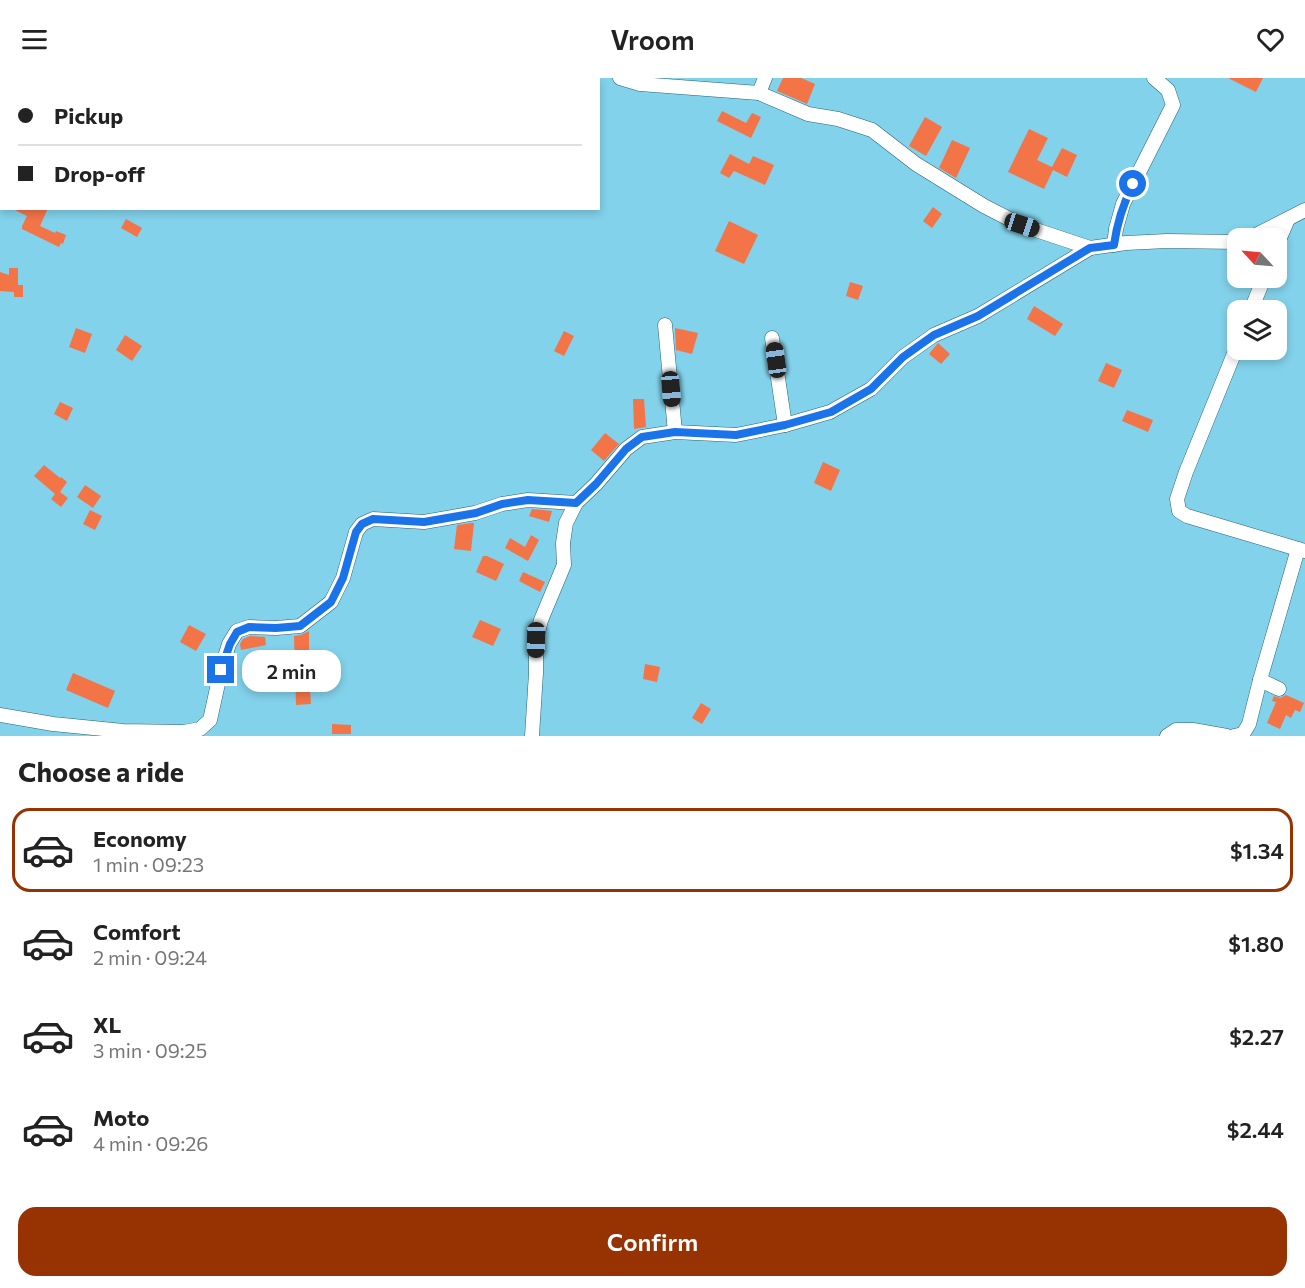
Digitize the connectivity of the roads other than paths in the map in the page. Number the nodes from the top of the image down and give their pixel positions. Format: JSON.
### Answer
{"nodes":[{"id":1,"x":620,"y":78,"type":"edge"},
{"id":2,"x":765,"y":78,"type":"edge"},
{"id":3,"x":1154,"y":78,"type":"edge"},
{"id":4,"x":759,"y":93,"type":"junction"},
{"id":5,"x":1305,"y":210,"type":"edge"},
{"id":6,"x":1288,"y":219,"type":"junction"},
{"id":7,"x":1270,"y":228,"type":"edge"},
{"id":8,"x":1284,"y":228,"type":"edge"},
{"id":9,"x":1227,"y":242,"type":"edge"},
{"id":10,"x":1114,"y":245,"type":"junction"},
{"id":11,"x":1090,"y":248,"type":"junction"},
{"id":12,"x":665,"y":325,"type":"dead end"},
{"id":13,"x":772,"y":338,"type":"dead end"},
{"id":14,"x":1232,"y":360,"type":"edge"},
{"id":15,"x":785,"y":425,"type":"junction"},
{"id":16,"x":675,"y":432,"type":"junction"},
{"id":17,"x":576,"y":503,"type":"junction"},
{"id":18,"x":1301,"y":550,"type":"edge"},
{"id":19,"x":1260,"y":680,"type":"junction"},
{"id":20,"x":1279,"y":689,"type":"dead end"},
{"id":21,"x":0,"y":715,"type":"edge"},
{"id":22,"x":532,"y":736,"type":"edge"},
{"id":23,"x":1167,"y":736,"type":"edge"},
{"id":24,"x":1227,"y":736,"type":"edge"},
{"id":25,"x":1234,"y":736,"type":"edge"}],
"edges":[{"from":1,"to":4,"type":"street"},
{"from":2,"to":4,"type":"street"},
{"from":3,"to":10,"type":"street"},
{"from":4,"to":11,"type":"street"},
{"from":5,"to":6,"type":"street"},
{"from":6,"to":7,"type":"street"},
{"from":6,"to":8,"type":"street"},
{"from":9,"to":10,"type":"street"},
{"from":10,"to":11,"type":"street"},
{"from":11,"to":15,"type":"street"},
{"from":12,"to":16,"type":"street"},
{"from":13,"to":15,"type":"street"},
{"from":14,"to":18,"type":"street"},
{"from":15,"to":16,"type":"street"},
{"from":16,"to":17,"type":"street"},
{"from":17,"to":21,"type":"street"},
{"from":17,"to":22,"type":"street"},
{"from":18,"to":19,"type":"street"},
{"from":19,"to":20,"type":"street"},
{"from":19,"to":25,"type":"street"},
{"from":23,"to":24,"type":"street"}]}
